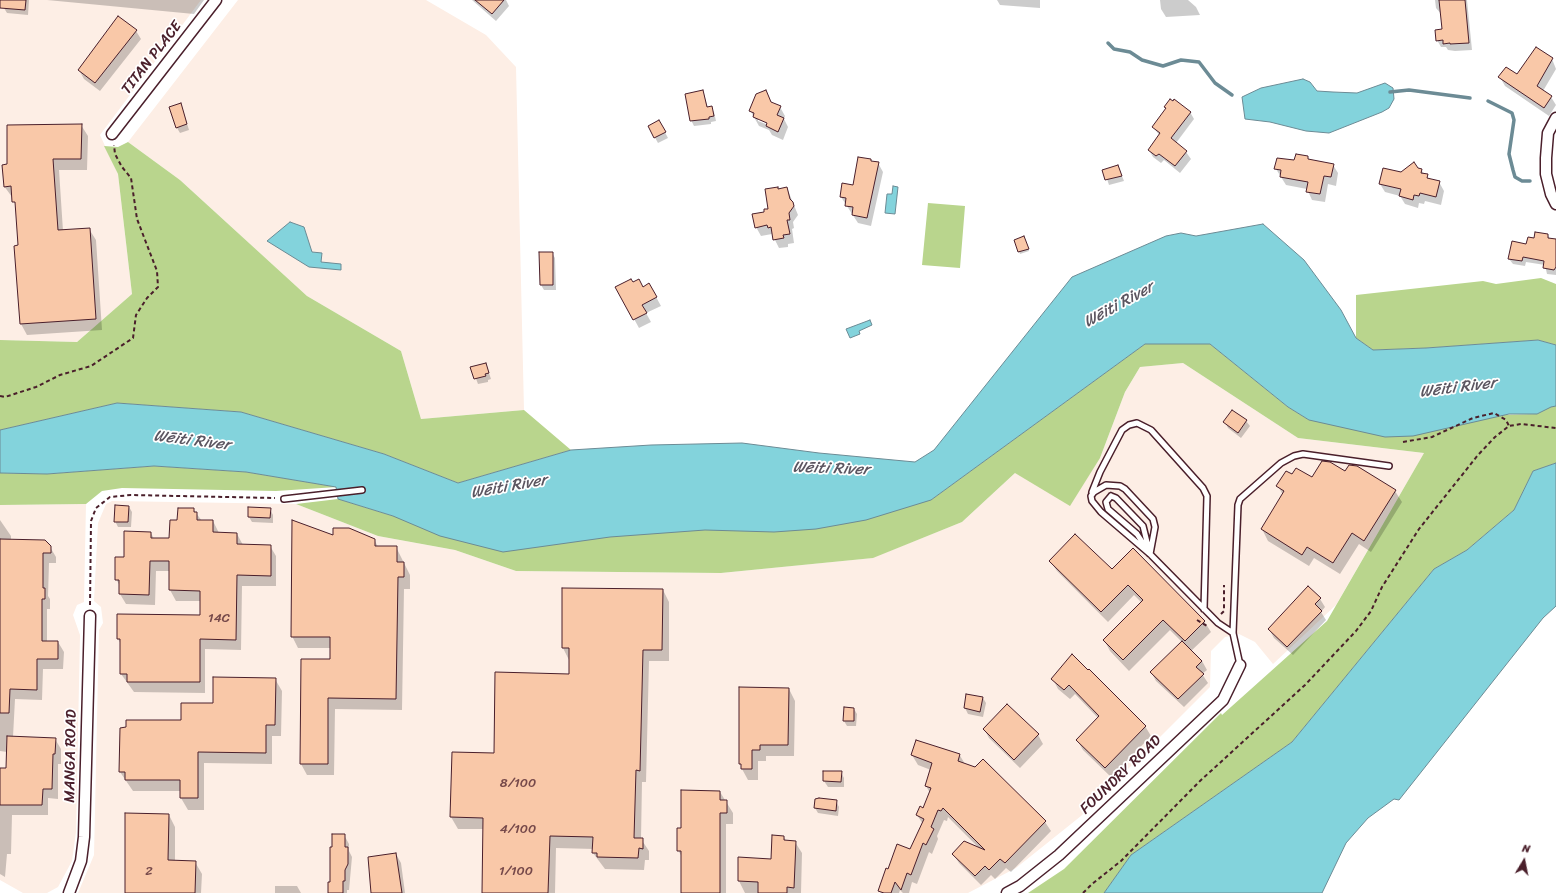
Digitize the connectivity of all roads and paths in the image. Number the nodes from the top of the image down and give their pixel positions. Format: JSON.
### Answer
{"nodes":[{"id":1,"x":216,"y":0,"type":"edge"},
{"id":2,"x":1556,"y":118,"type":"edge"},
{"id":3,"x":112,"y":134,"type":"joint"},
{"id":4,"x":1556,"y":204,"type":"edge"},
{"id":5,"x":0,"y":396,"type":"edge"},
{"id":6,"x":1509,"y":426,"type":"junction"},
{"id":7,"x":1556,"y":428,"type":"edge"},
{"id":8,"x":1403,"y":442,"type":"dead end"},
{"id":9,"x":1389,"y":466,"type":"dead end"},
{"id":10,"x":362,"y":490,"type":"dead end"},
{"id":11,"x":1092,"y":493,"type":"junction"},
{"id":12,"x":284,"y":499,"type":"joint"},
{"id":13,"x":1150,"y":554,"type":"junction"},
{"id":14,"x":1204,"y":609,"type":"junction"},
{"id":15,"x":90,"y":616,"type":"joint"},
{"id":16,"x":1197,"y":620,"type":"dead end"},
{"id":17,"x":1207,"y":626,"type":"dead end"},
{"id":18,"x":1233,"y":633,"type":"junction"},
{"id":19,"x":1240,"y":665,"type":"joint"},
{"id":20,"x":69,"y":893,"type":"edge"},
{"id":21,"x":1006,"y":893,"type":"edge"},
{"id":22,"x":1083,"y":893,"type":"edge"}],
"edges":[{"from":1,"to":3,"type":"street","name":"TITAN PLACE"},
{"from":2,"to":4,"type":"street"},
{"from":3,"to":5,"type":"path"},
{"from":6,"to":7,"type":"path"},
{"from":6,"to":8,"type":"path"},
{"from":6,"to":22,"type":"path"},
{"from":9,"to":18,"type":"lane"},
{"from":10,"to":12,"type":"lane"},
{"from":11,"to":13,"type":"lane"},
{"from":11,"to":13,"type":"lane"},
{"from":11,"to":14,"type":"lane"},
{"from":12,"to":15,"type":"path"},
{"from":13,"to":13,"type":"lane"},
{"from":13,"to":14,"type":"lane"},
{"from":14,"to":18,"type":"lane"},
{"from":15,"to":20,"type":"street","name":"MANGA ROAD"},
{"from":16,"to":17,"type":"path"},
{"from":18,"to":19,"type":"lane"},
{"from":19,"to":21,"type":"street","name":"FOUNDRY ROAD"}]}
